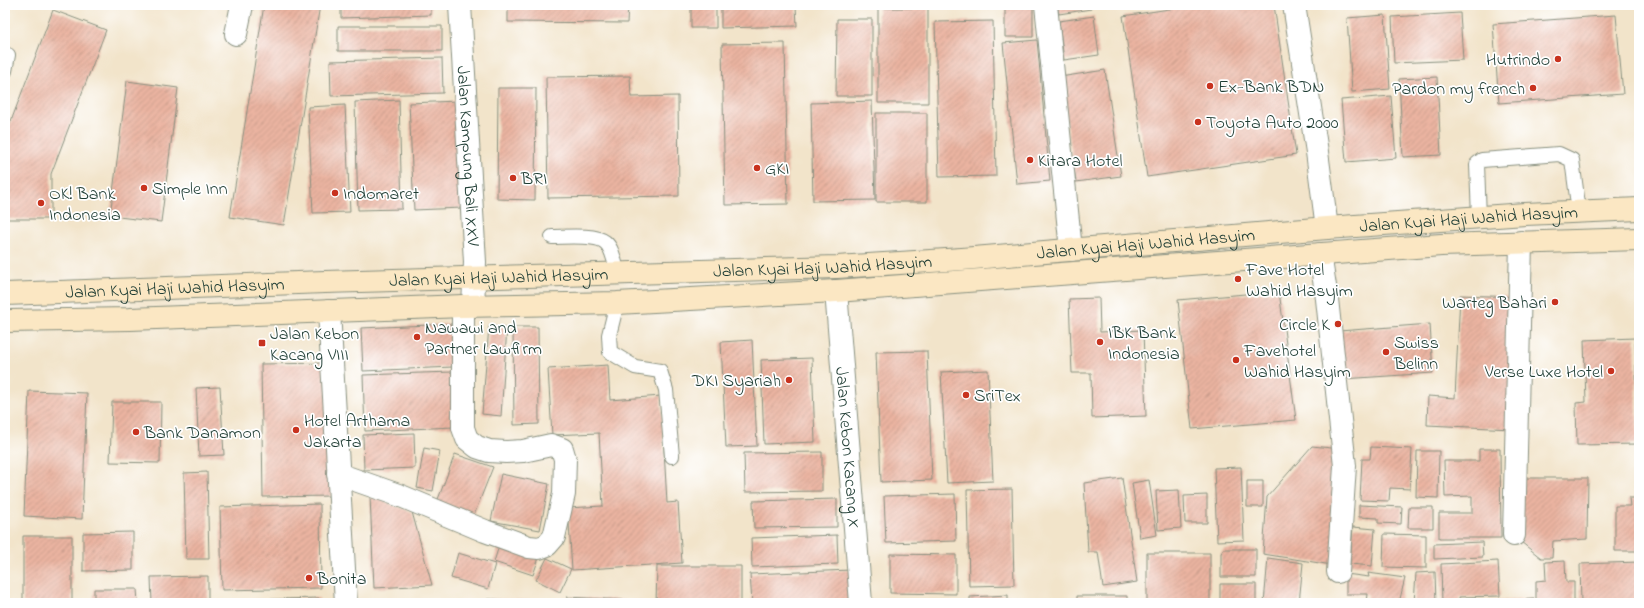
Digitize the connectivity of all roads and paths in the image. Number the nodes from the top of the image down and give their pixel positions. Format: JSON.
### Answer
{"nodes":[{"id":1,"x":242,"y":5,"type":"edge"},
{"id":2,"x":460,"y":5,"type":"edge"},
{"id":3,"x":1046,"y":5,"type":"edge"},
{"id":4,"x":1294,"y":5,"type":"edge"},
{"id":5,"x":236,"y":34,"type":"dead end"},
{"id":6,"x":8,"y":55,"type":"dead end"},
{"id":7,"x":5,"y":71,"type":"edge"},
{"id":8,"x":1639,"y":209,"type":"edge"},
{"id":9,"x":1579,"y":212,"type":"junction"},
{"id":10,"x":1479,"y":218,"type":"junction"},
{"id":11,"x":1327,"y":228,"type":"junction"},
{"id":12,"x":552,"y":237,"type":"dead end"},
{"id":13,"x":1639,"y":240,"type":"edge"},
{"id":14,"x":1522,"y":242,"type":"junction"},
{"id":15,"x":1071,"y":250,"type":"junction"},
{"id":16,"x":1320,"y":254,"type":"junction"},
{"id":17,"x":618,"y":274,"type":"junction"},
{"id":18,"x":475,"y":278,"type":"junction"},
{"id":19,"x":836,"y":291,"type":"junction"},
{"id":20,"x":5,"y":294,"type":"edge"},
{"id":21,"x":617,"y":303,"type":"junction"},
{"id":22,"x":468,"y":306,"type":"junction"},
{"id":23,"x":328,"y":311,"type":"junction"},
{"id":24,"x":5,"y":321,"type":"edge"},
{"id":25,"x":672,"y":456,"type":"dead end"},
{"id":26,"x":338,"y":474,"type":"junction"},
{"id":27,"x":1514,"y":535,"type":"dead end"},
{"id":28,"x":1338,"y":572,"type":"dead end"},
{"id":29,"x":346,"y":603,"type":"edge"},
{"id":30,"x":860,"y":603,"type":"edge"}],
"edges":[{"from":1,"to":5,"type":"street"},
{"from":2,"to":18,"type":"street","name":"Jalan Kampung Bali XXV"},
{"from":3,"to":15,"type":"street"},
{"from":4,"to":11,"type":"street"},
{"from":6,"to":7,"type":"lane"},
{"from":8,"to":9,"type":"main road","name":"Jalan Kyai Haji Wahid Hasyim"},
{"from":9,"to":10,"type":"main road","name":"Jalan Kyai Haji Wahid Hasyim"},
{"from":9,"to":10,"type":"lane"},
{"from":10,"to":11,"type":"main road","name":"Jalan Kyai Haji Wahid Hasyim"},
{"from":11,"to":15,"type":"main road","name":"Jalan Kyai Haji Wahid Hasyim"},
{"from":12,"to":17,"type":"lane"},
{"from":13,"to":14,"type":"main road","name":"Jalan Kyai Haji Wahid Hasyim"},
{"from":14,"to":16,"type":"main road","name":"Jalan Kyai Haji Wahid Hasyim"},
{"from":14,"to":27,"type":"street"},
{"from":15,"to":17,"type":"main road","name":"Jalan Kyai Haji Wahid Hasyim"},
{"from":16,"to":19,"type":"main road","name":"Jalan Kyai Haji Wahid Hasyim"},
{"from":16,"to":28,"type":"street"},
{"from":17,"to":18,"type":"main road","name":"Jalan Kyai Haji Wahid Hasyim"},
{"from":17,"to":21,"type":"main road"},
{"from":18,"to":20,"type":"main road","name":"Jalan Kyai Haji Wahid Hasyim"},
{"from":18,"to":22,"type":"street","name":"Jalan Kampung Bali XXV"},
{"from":19,"to":21,"type":"main road","name":"Jalan Kyai Haji Wahid Hasyim"},
{"from":19,"to":30,"type":"street","name":"Jalan Kebon Kacang X"},
{"from":21,"to":22,"type":"main road","name":"Jalan Kyai Haji Wahid Hasyim"},
{"from":21,"to":25,"type":"lane"},
{"from":22,"to":23,"type":"main road","name":"Jalan Kyai Haji Wahid Hasyim"},
{"from":22,"to":26,"type":"street","name":"Jalan Kampung Bali XXV"},
{"from":23,"to":24,"type":"main road","name":"Jalan Kyai Haji Wahid Hasyim"},
{"from":23,"to":26,"type":"street"},
{"from":26,"to":29,"type":"street"}]}
